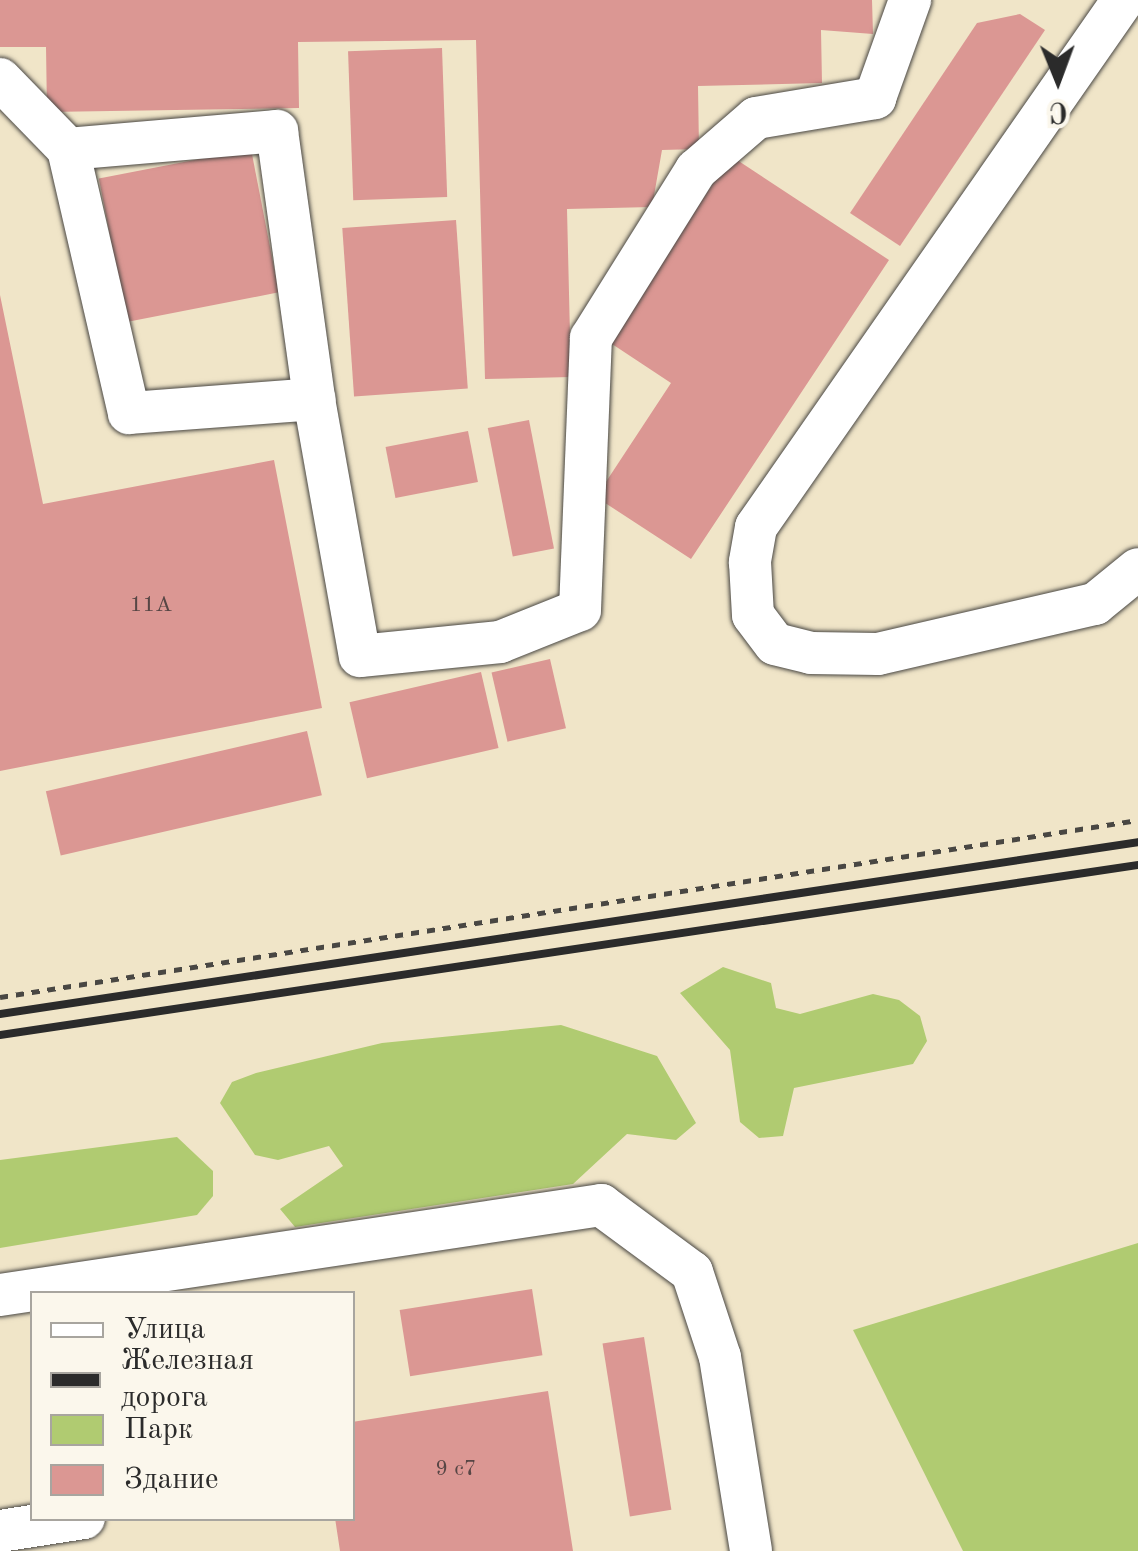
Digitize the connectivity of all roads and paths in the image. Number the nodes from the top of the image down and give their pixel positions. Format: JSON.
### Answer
{"nodes":[{"id":1,"x":910,"y":0,"type":"edge"},
{"id":2,"x":1122,"y":0,"type":"edge"},
{"id":3,"x":0,"y":79,"type":"edge"},
{"id":4,"x":68,"y":149,"type":"junction"},
{"id":5,"x":314,"y":398,"type":"junction"},
{"id":6,"x":1138,"y":569,"type":"edge"},
{"id":7,"x":1138,"y":820,"type":"edge"},
{"id":8,"x":0,"y":997,"type":"edge"},
{"id":9,"x":0,"y":1295,"type":"edge"},
{"id":10,"x":63,"y":1521,"type":"edge"},
{"id":11,"x":0,"y":1530,"type":"edge"},
{"id":12,"x":750,"y":1551,"type":"edge"}],
"edges":[{"from":1,"to":5,"type":"street"},
{"from":2,"to":6,"type":"street"},
{"from":3,"to":4,"type":"street"},
{"from":4,"to":5,"type":"street"},
{"from":4,"to":5,"type":"street"},
{"from":7,"to":8,"type":"path"},
{"from":9,"to":12,"type":"street"},
{"from":10,"to":11,"type":"street"}]}
